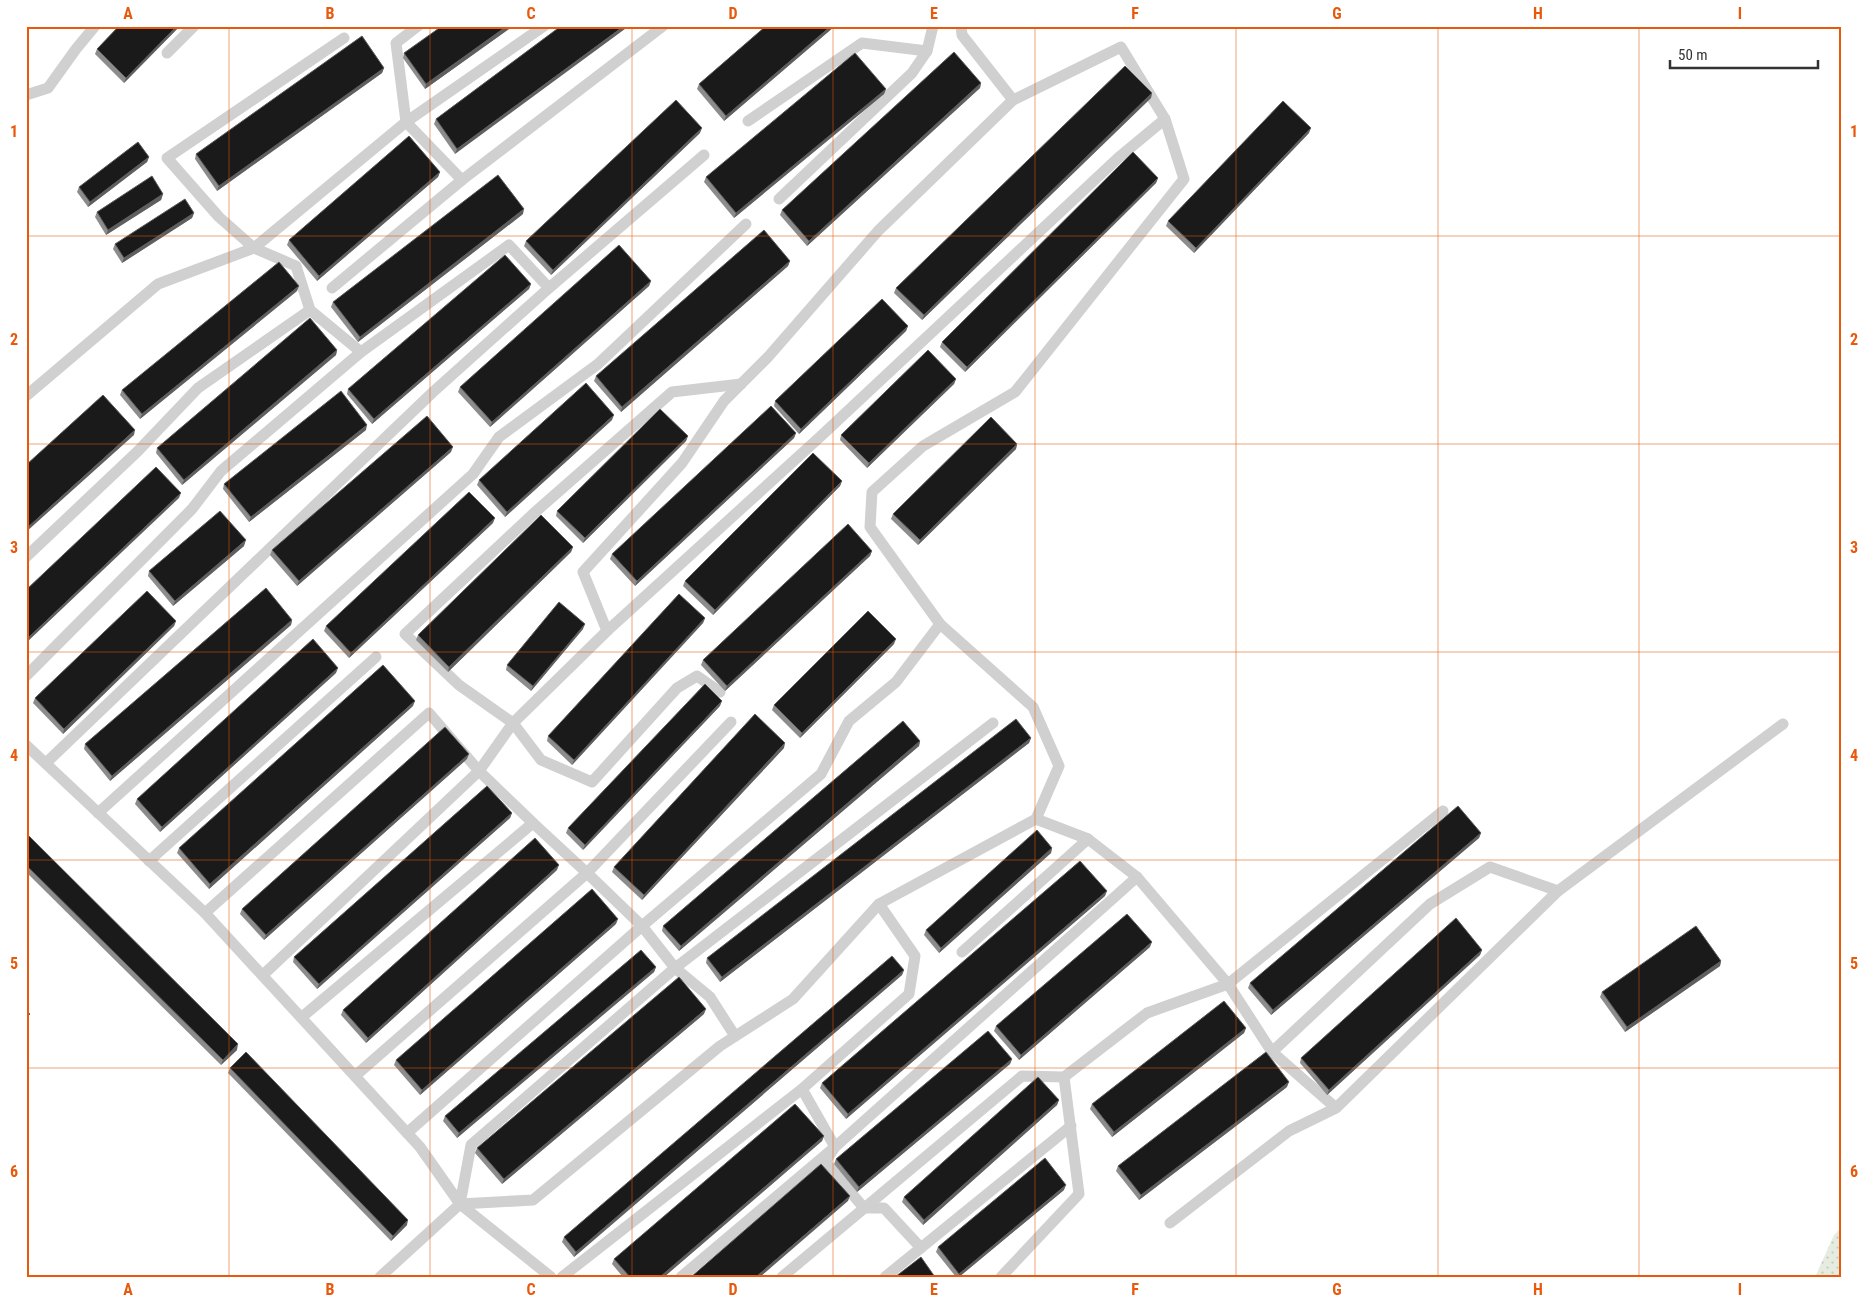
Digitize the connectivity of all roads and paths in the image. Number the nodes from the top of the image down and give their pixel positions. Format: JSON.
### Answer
{"nodes":[{"id":1,"x":96,"y":26,"type":"edge"},
{"id":2,"x":194,"y":26,"type":"edge"},
{"id":3,"x":418,"y":26,"type":"edge"},
{"id":4,"x":544,"y":26,"type":"edge"},
{"id":5,"x":663,"y":26,"type":"edge"},
{"id":6,"x":933,"y":26,"type":"edge"},
{"id":7,"x":961,"y":26,"type":"edge"},
{"id":8,"x":344,"y":38,"type":"dead end"},
{"id":9,"x":927,"y":51,"type":"junction"},
{"id":10,"x":167,"y":53,"type":"dead end"},
{"id":11,"x":26,"y":95,"type":"edge"},
{"id":12,"x":1013,"y":100,"type":"junction"},
{"id":13,"x":1165,"y":119,"type":"junction"},
{"id":14,"x":748,"y":120,"type":"dead end"},
{"id":15,"x":406,"y":122,"type":"junction"},
{"id":16,"x":704,"y":156,"type":"dead end"},
{"id":17,"x":462,"y":180,"type":"junction"},
{"id":18,"x":779,"y":199,"type":"dead end"},
{"id":19,"x":746,"y":224,"type":"dead end"},
{"id":20,"x":254,"y":248,"type":"junction"},
{"id":21,"x":332,"y":288,"type":"dead end"},
{"id":22,"x":549,"y":288,"type":"junction"},
{"id":23,"x":310,"y":310,"type":"junction"},
{"id":24,"x":361,"y":352,"type":"junction"},
{"id":25,"x":741,"y":384,"type":"junction"},
{"id":26,"x":26,"y":396,"type":"edge"},
{"id":27,"x":26,"y":557,"type":"edge"},
{"id":28,"x":940,"y":624,"type":"junction"},
{"id":29,"x":607,"y":631,"type":"junction"},
{"id":30,"x":376,"y":657,"type":"dead end"},
{"id":31,"x":26,"y":676,"type":"edge"},
{"id":32,"x":720,"y":692,"type":"dead end"},
{"id":33,"x":731,"y":722,"type":"dead end"},
{"id":34,"x":514,"y":723,"type":"junction"},
{"id":35,"x":993,"y":723,"type":"dead end"},
{"id":36,"x":1783,"y":724,"type":"dead end"},
{"id":37,"x":26,"y":745,"type":"edge"},
{"id":38,"x":46,"y":763,"type":"junction"},
{"id":39,"x":479,"y":771,"type":"junction"},
{"id":40,"x":1443,"y":811,"type":"dead end"},
{"id":41,"x":98,"y":813,"type":"junction"},
{"id":42,"x":1036,"y":819,"type":"junction"},
{"id":43,"x":533,"y":824,"type":"junction"},
{"id":44,"x":1088,"y":839,"type":"junction"},
{"id":45,"x":149,"y":861,"type":"junction"},
{"id":46,"x":587,"y":874,"type":"junction"},
{"id":47,"x":1137,"y":878,"type":"junction"},
{"id":48,"x":1558,"y":891,"type":"junction"},
{"id":49,"x":880,"y":904,"type":"junction"},
{"id":50,"x":205,"y":913,"type":"junction"},
{"id":51,"x":642,"y":926,"type":"junction"},
{"id":52,"x":962,"y":952,"type":"dead end"},
{"id":53,"x":675,"y":968,"type":"junction"},
{"id":54,"x":263,"y":975,"type":"junction"},
{"id":55,"x":1228,"y":984,"type":"junction"},
{"id":56,"x":302,"y":1017,"type":"junction"},
{"id":57,"x":736,"y":1036,"type":"junction"},
{"id":58,"x":1272,"y":1052,"type":"junction"},
{"id":59,"x":355,"y":1076,"type":"junction"},
{"id":60,"x":1064,"y":1077,"type":"junction"},
{"id":61,"x":802,"y":1089,"type":"junction"},
{"id":62,"x":1336,"y":1108,"type":"junction"},
{"id":63,"x":1071,"y":1126,"type":"junction"},
{"id":64,"x":407,"y":1133,"type":"junction"},
{"id":65,"x":835,"y":1147,"type":"junction"},
{"id":66,"x":460,"y":1204,"type":"junction"},
{"id":67,"x":864,"y":1208,"type":"junction"},
{"id":68,"x":1170,"y":1223,"type":"dead end"},
{"id":69,"x":921,"y":1248,"type":"junction"},
{"id":70,"x":380,"y":1277,"type":"edge"},
{"id":71,"x":551,"y":1277,"type":"edge"},
{"id":72,"x":562,"y":1277,"type":"edge"},
{"id":73,"x":681,"y":1277,"type":"edge"},
{"id":74,"x":782,"y":1277,"type":"edge"},
{"id":75,"x":886,"y":1277,"type":"edge"},
{"id":76,"x":1001,"y":1277,"type":"edge"}],
"edges":[{"from":1,"to":11,"type":"lane"},
{"from":2,"to":10,"type":"lane"},
{"from":3,"to":15,"type":"lane"},
{"from":4,"to":15,"type":"lane"},
{"from":5,"to":17,"type":"lane"},
{"from":6,"to":9,"type":"lane"},
{"from":7,"to":12,"type":"lane"},
{"from":8,"to":20,"type":"lane"},
{"from":9,"to":14,"type":"lane"},
{"from":9,"to":18,"type":"lane"},
{"from":12,"to":13,"type":"lane"},
{"from":12,"to":25,"type":"lane"},
{"from":13,"to":28,"type":"lane"},
{"from":13,"to":29,"type":"lane"},
{"from":15,"to":17,"type":"lane"},
{"from":15,"to":20,"type":"lane"},
{"from":16,"to":22,"type":"lane"},
{"from":17,"to":21,"type":"lane"},
{"from":19,"to":41,"type":"lane"},
{"from":20,"to":23,"type":"lane"},
{"from":20,"to":26,"type":"lane"},
{"from":22,"to":24,"type":"lane"},
{"from":22,"to":38,"type":"lane"},
{"from":23,"to":24,"type":"lane"},
{"from":23,"to":27,"type":"lane"},
{"from":24,"to":31,"type":"lane"},
{"from":25,"to":29,"type":"lane"},
{"from":25,"to":34,"type":"lane"},
{"from":28,"to":42,"type":"lane"},
{"from":28,"to":51,"type":"lane"},
{"from":29,"to":34,"type":"lane"},
{"from":30,"to":45,"type":"lane"},
{"from":32,"to":34,"type":"lane"},
{"from":33,"to":46,"type":"lane"},
{"from":34,"to":39,"type":"lane"},
{"from":35,"to":53,"type":"lane"},
{"from":36,"to":48,"type":"lane"},
{"from":37,"to":38,"type":"lane"},
{"from":38,"to":41,"type":"lane"},
{"from":39,"to":43,"type":"lane"},
{"from":39,"to":50,"type":"lane"},
{"from":39,"to":54,"type":"lane"},
{"from":40,"to":55,"type":"lane"},
{"from":41,"to":45,"type":"lane"},
{"from":42,"to":44,"type":"lane"},
{"from":42,"to":49,"type":"lane"},
{"from":43,"to":46,"type":"lane"},
{"from":43,"to":56,"type":"lane"},
{"from":44,"to":47,"type":"lane"},
{"from":44,"to":52,"type":"lane"},
{"from":45,"to":50,"type":"lane"},
{"from":46,"to":51,"type":"lane"},
{"from":46,"to":59,"type":"lane"},
{"from":47,"to":55,"type":"lane"},
{"from":47,"to":65,"type":"lane"},
{"from":48,"to":58,"type":"lane"},
{"from":48,"to":62,"type":"lane"},
{"from":49,"to":57,"type":"lane"},
{"from":49,"to":61,"type":"lane"},
{"from":50,"to":54,"type":"lane"},
{"from":51,"to":53,"type":"lane"},
{"from":51,"to":64,"type":"lane"},
{"from":53,"to":57,"type":"lane"},
{"from":53,"to":66,"type":"lane"},
{"from":54,"to":56,"type":"lane"},
{"from":55,"to":58,"type":"lane"},
{"from":55,"to":60,"type":"lane"},
{"from":56,"to":59,"type":"lane"},
{"from":57,"to":66,"type":"lane"},
{"from":58,"to":62,"type":"lane"},
{"from":59,"to":64,"type":"lane"},
{"from":60,"to":63,"type":"lane"},
{"from":60,"to":67,"type":"lane"},
{"from":61,"to":65,"type":"lane"},
{"from":61,"to":72,"type":"lane"},
{"from":62,"to":68,"type":"lane"},
{"from":63,"to":69,"type":"lane"},
{"from":63,"to":76,"type":"lane"},
{"from":64,"to":66,"type":"lane"},
{"from":65,"to":67,"type":"lane"},
{"from":65,"to":73,"type":"lane"},
{"from":66,"to":70,"type":"lane"},
{"from":66,"to":71,"type":"lane"},
{"from":67,"to":69,"type":"lane"},
{"from":67,"to":74,"type":"lane"},
{"from":69,"to":75,"type":"lane"}]}
